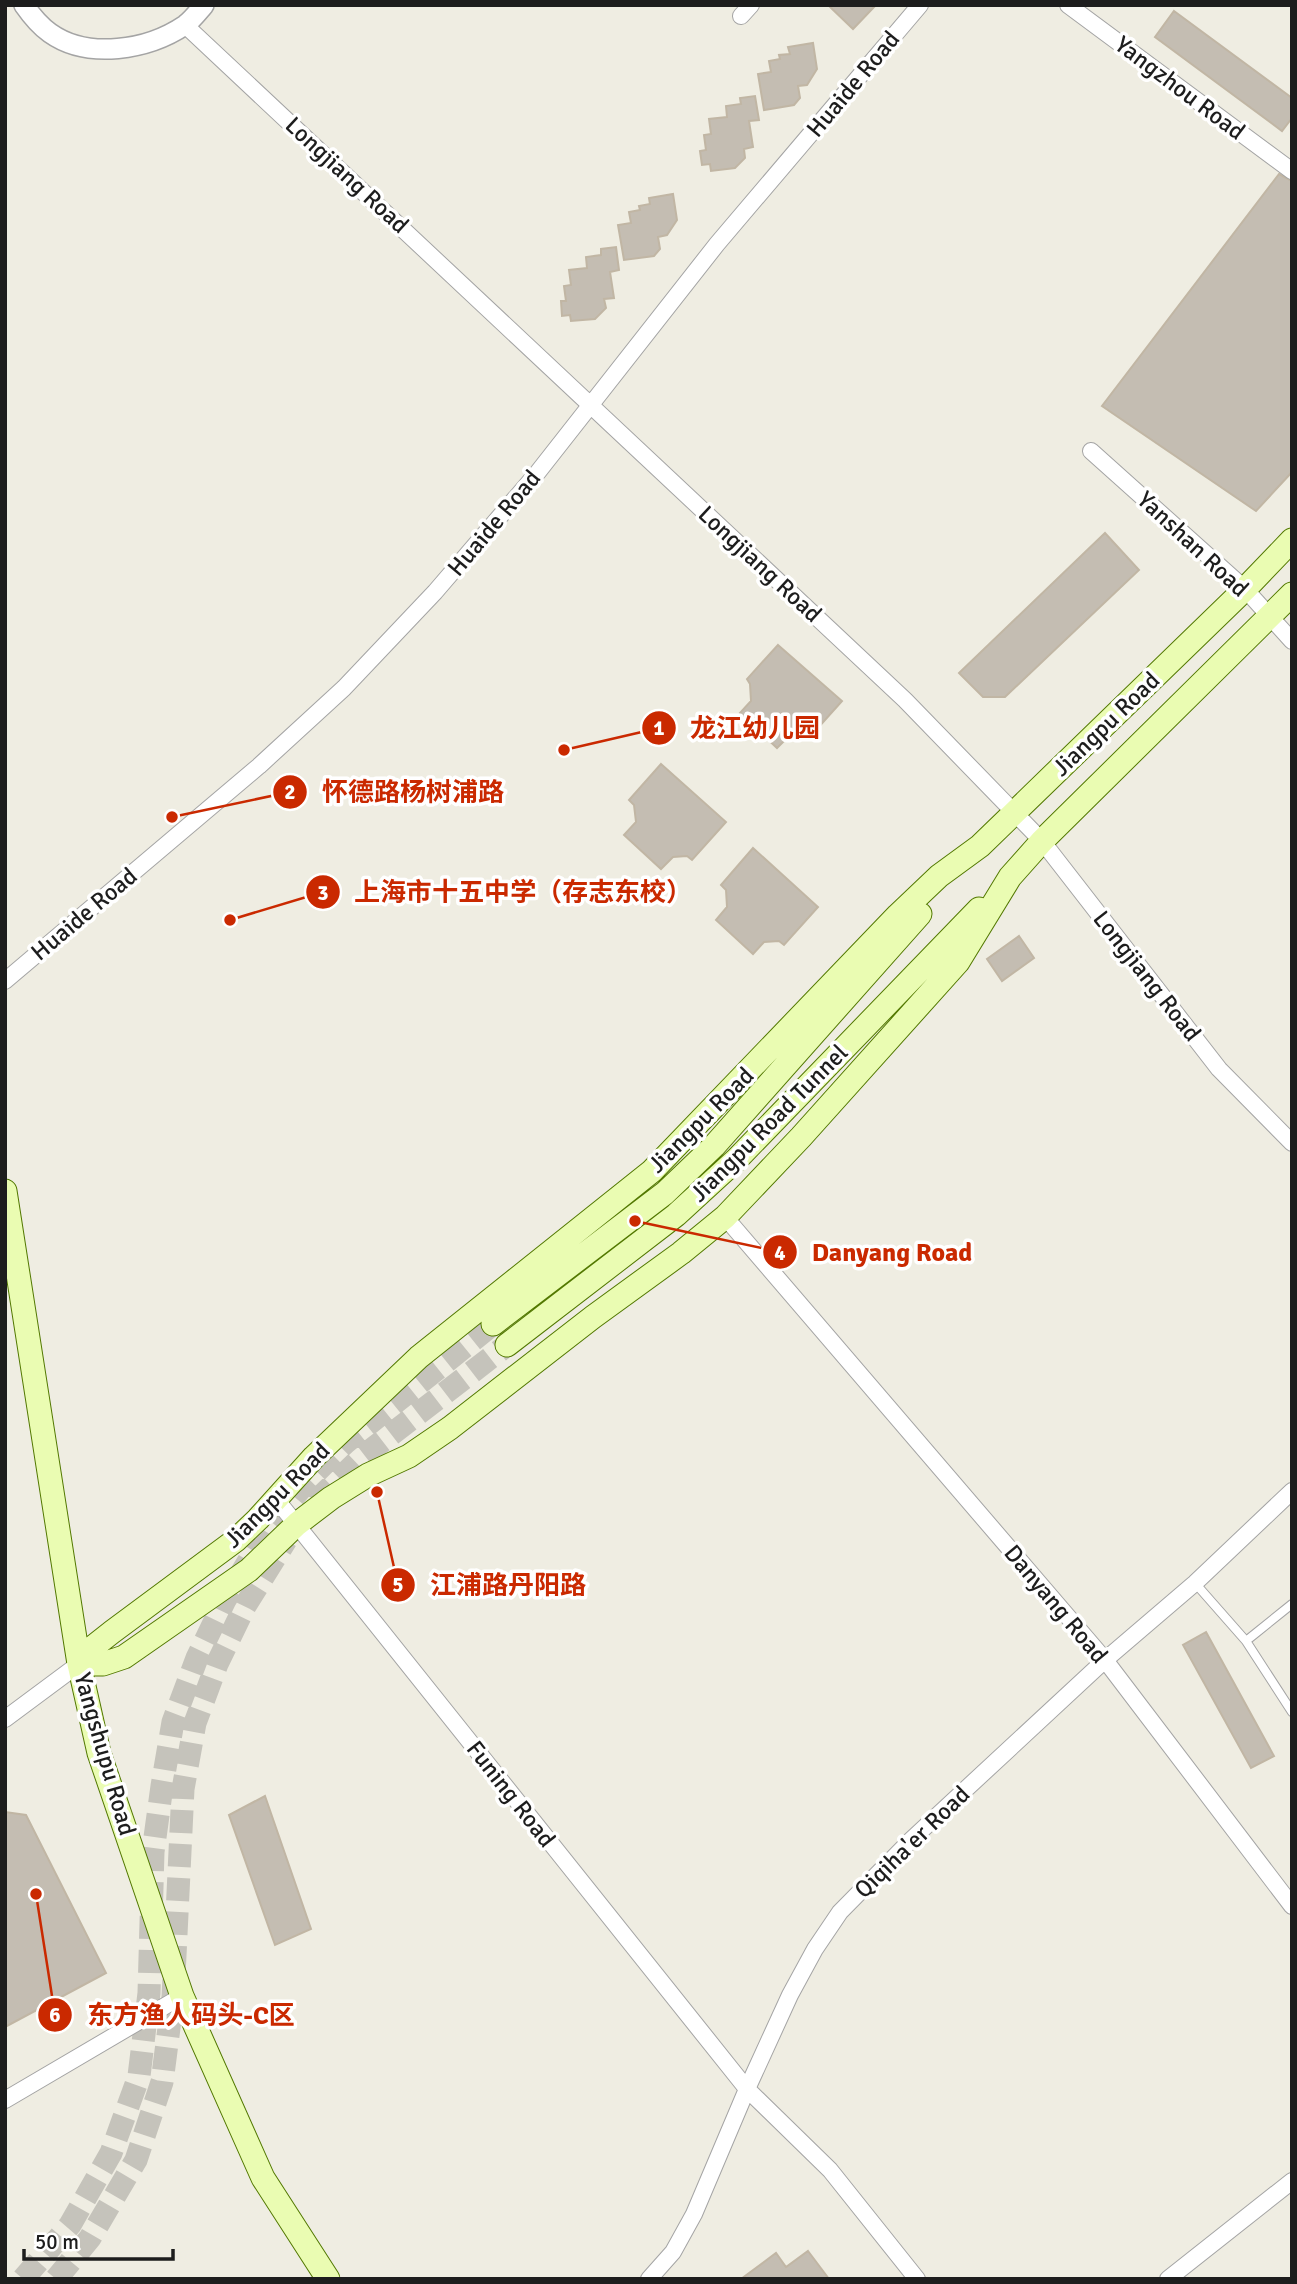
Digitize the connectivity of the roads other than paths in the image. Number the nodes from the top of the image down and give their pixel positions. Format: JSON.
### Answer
{"nodes":[{"id":1,"x":24,"y":5,"type":"edge"},
{"id":2,"x":204,"y":5,"type":"edge"},
{"id":3,"x":920,"y":5,"type":"edge"},
{"id":4,"x":1068,"y":5,"type":"edge"},
{"id":5,"x":186,"y":24,"type":"junction"},
{"id":6,"x":1292,"y":171,"type":"edge"},
{"id":7,"x":590,"y":404,"type":"junction"},
{"id":8,"x":1091,"y":452,"type":"dead end"},
{"id":9,"x":1292,"y":540,"type":"edge"},
{"id":10,"x":1245,"y":589,"type":"junction"},
{"id":11,"x":1292,"y":594,"type":"edge"},
{"id":12,"x":1269,"y":617,"type":"junction"},
{"id":13,"x":1292,"y":640,"type":"edge"},
{"id":14,"x":1015,"y":811,"type":"junction"},
{"id":15,"x":1042,"y":841,"type":"junction"},
{"id":16,"x":980,"y":846,"type":"junction"},
{"id":17,"x":1010,"y":877,"type":"junction"},
{"id":18,"x":5,"y":981,"type":"edge"},
{"id":19,"x":1292,"y":1143,"type":"edge"},
{"id":20,"x":5,"y":1191,"type":"edge"},
{"id":21,"x":725,"y":1217,"type":"junction"},
{"id":22,"x":494,"y":1324,"type":"tunnel mouth"},
{"id":23,"x":507,"y":1345,"type":"tunnel mouth"},
{"id":24,"x":1292,"y":1491,"type":"edge"},
{"id":25,"x":276,"y":1499,"type":"junction"},
{"id":26,"x":297,"y":1524,"type":"junction"},
{"id":27,"x":1195,"y":1583,"type":"junction"},
{"id":28,"x":1292,"y":1604,"type":"edge"},
{"id":29,"x":1246,"y":1641,"type":"junction"},
{"id":30,"x":1105,"y":1660,"type":"junction"},
{"id":31,"x":79,"y":1664,"type":"junction"},
{"id":32,"x":1292,"y":1712,"type":"edge"},
{"id":33,"x":5,"y":1719,"type":"edge"},
{"id":34,"x":1292,"y":1906,"type":"edge"},
{"id":35,"x":182,"y":1996,"type":"junction"},
{"id":36,"x":747,"y":2089,"type":"junction"},
{"id":37,"x":5,"y":2100,"type":"edge"},
{"id":38,"x":1292,"y":2181,"type":"edge"},
{"id":39,"x":328,"y":2279,"type":"edge"},
{"id":40,"x":649,"y":2279,"type":"edge"},
{"id":41,"x":917,"y":2279,"type":"edge"},
{"id":42,"x":1168,"y":2279,"type":"edge"}],
"edges":[{"from":1,"to":5,"type":"street"},
{"from":2,"to":5,"type":"street"},
{"from":3,"to":7,"type":"street","name":"Huaide Road"},
{"from":4,"to":6,"type":"street","name":"Yangzhou Road"},
{"from":5,"to":7,"type":"street","name":"Longjiang Road"},
{"from":7,"to":14,"type":"street","name":"Longjiang Road"},
{"from":7,"to":18,"type":"street","name":"Huaide Road"},
{"from":8,"to":10,"type":"street","name":"Yanshan Road"},
{"from":9,"to":10,"type":"main road","name":"Jiangpu Road"},
{"from":10,"to":12,"type":"street","name":"Yanshan Road"},
{"from":10,"to":14,"type":"main road","name":"Jiangpu Road"},
{"from":11,"to":12,"type":"main road","name":"Jiangpu Road"},
{"from":12,"to":13,"type":"street","name":"Yanshan Road"},
{"from":12,"to":15,"type":"main road","name":"Jiangpu Road"},
{"from":14,"to":15,"type":"street","name":"Longjiang Road"},
{"from":14,"to":16,"type":"main road","name":"Jiangpu Road"},
{"from":15,"to":17,"type":"main road","name":"Jiangpu Road"},
{"from":15,"to":19,"type":"street","name":"Longjiang Road"},
{"from":16,"to":22,"type":"main road","name":"Jiangpu Road Tunnel"},
{"from":16,"to":25,"type":"main road","name":"Jiangpu Road"},
{"from":17,"to":21,"type":"main road","name":"Jiangpu Road"},
{"from":17,"to":23,"type":"main road","name":"Jiangpu Road Tunnel"},
{"from":20,"to":31,"type":"main road","name":"Yangshupu Road"},
{"from":21,"to":26,"type":"main road","name":"Jiangpu Road"},
{"from":21,"to":30,"type":"street","name":"Danyang Road"},
{"from":24,"to":27,"type":"street","name":"Qiqiha'er Road"},
{"from":25,"to":26,"type":"street","name":"Funing Road"},
{"from":25,"to":31,"type":"main road","name":"Jiangpu Road"},
{"from":26,"to":31,"type":"main road","name":"Jiangpu Road"},
{"from":26,"to":36,"type":"street","name":"Funing Road"},
{"from":27,"to":29,"type":"lane"},
{"from":27,"to":30,"type":"street","name":"Qiqiha'er Road"},
{"from":28,"to":29,"type":"lane"},
{"from":29,"to":32,"type":"lane"},
{"from":30,"to":34,"type":"street","name":"Danyang Road"},
{"from":30,"to":36,"type":"street","name":"Qiqiha'er Road"},
{"from":31,"to":33,"type":"street","name":"Jiangpu Road"},
{"from":31,"to":35,"type":"main road","name":"Yangshupu Road"},
{"from":35,"to":37,"type":"street"},
{"from":35,"to":39,"type":"main road","name":"Yangshupu Road"},
{"from":36,"to":40,"type":"street","name":"Qiqiha'er Road"},
{"from":36,"to":41,"type":"street","name":"Funing Road"},
{"from":38,"to":42,"type":"street"}]}
